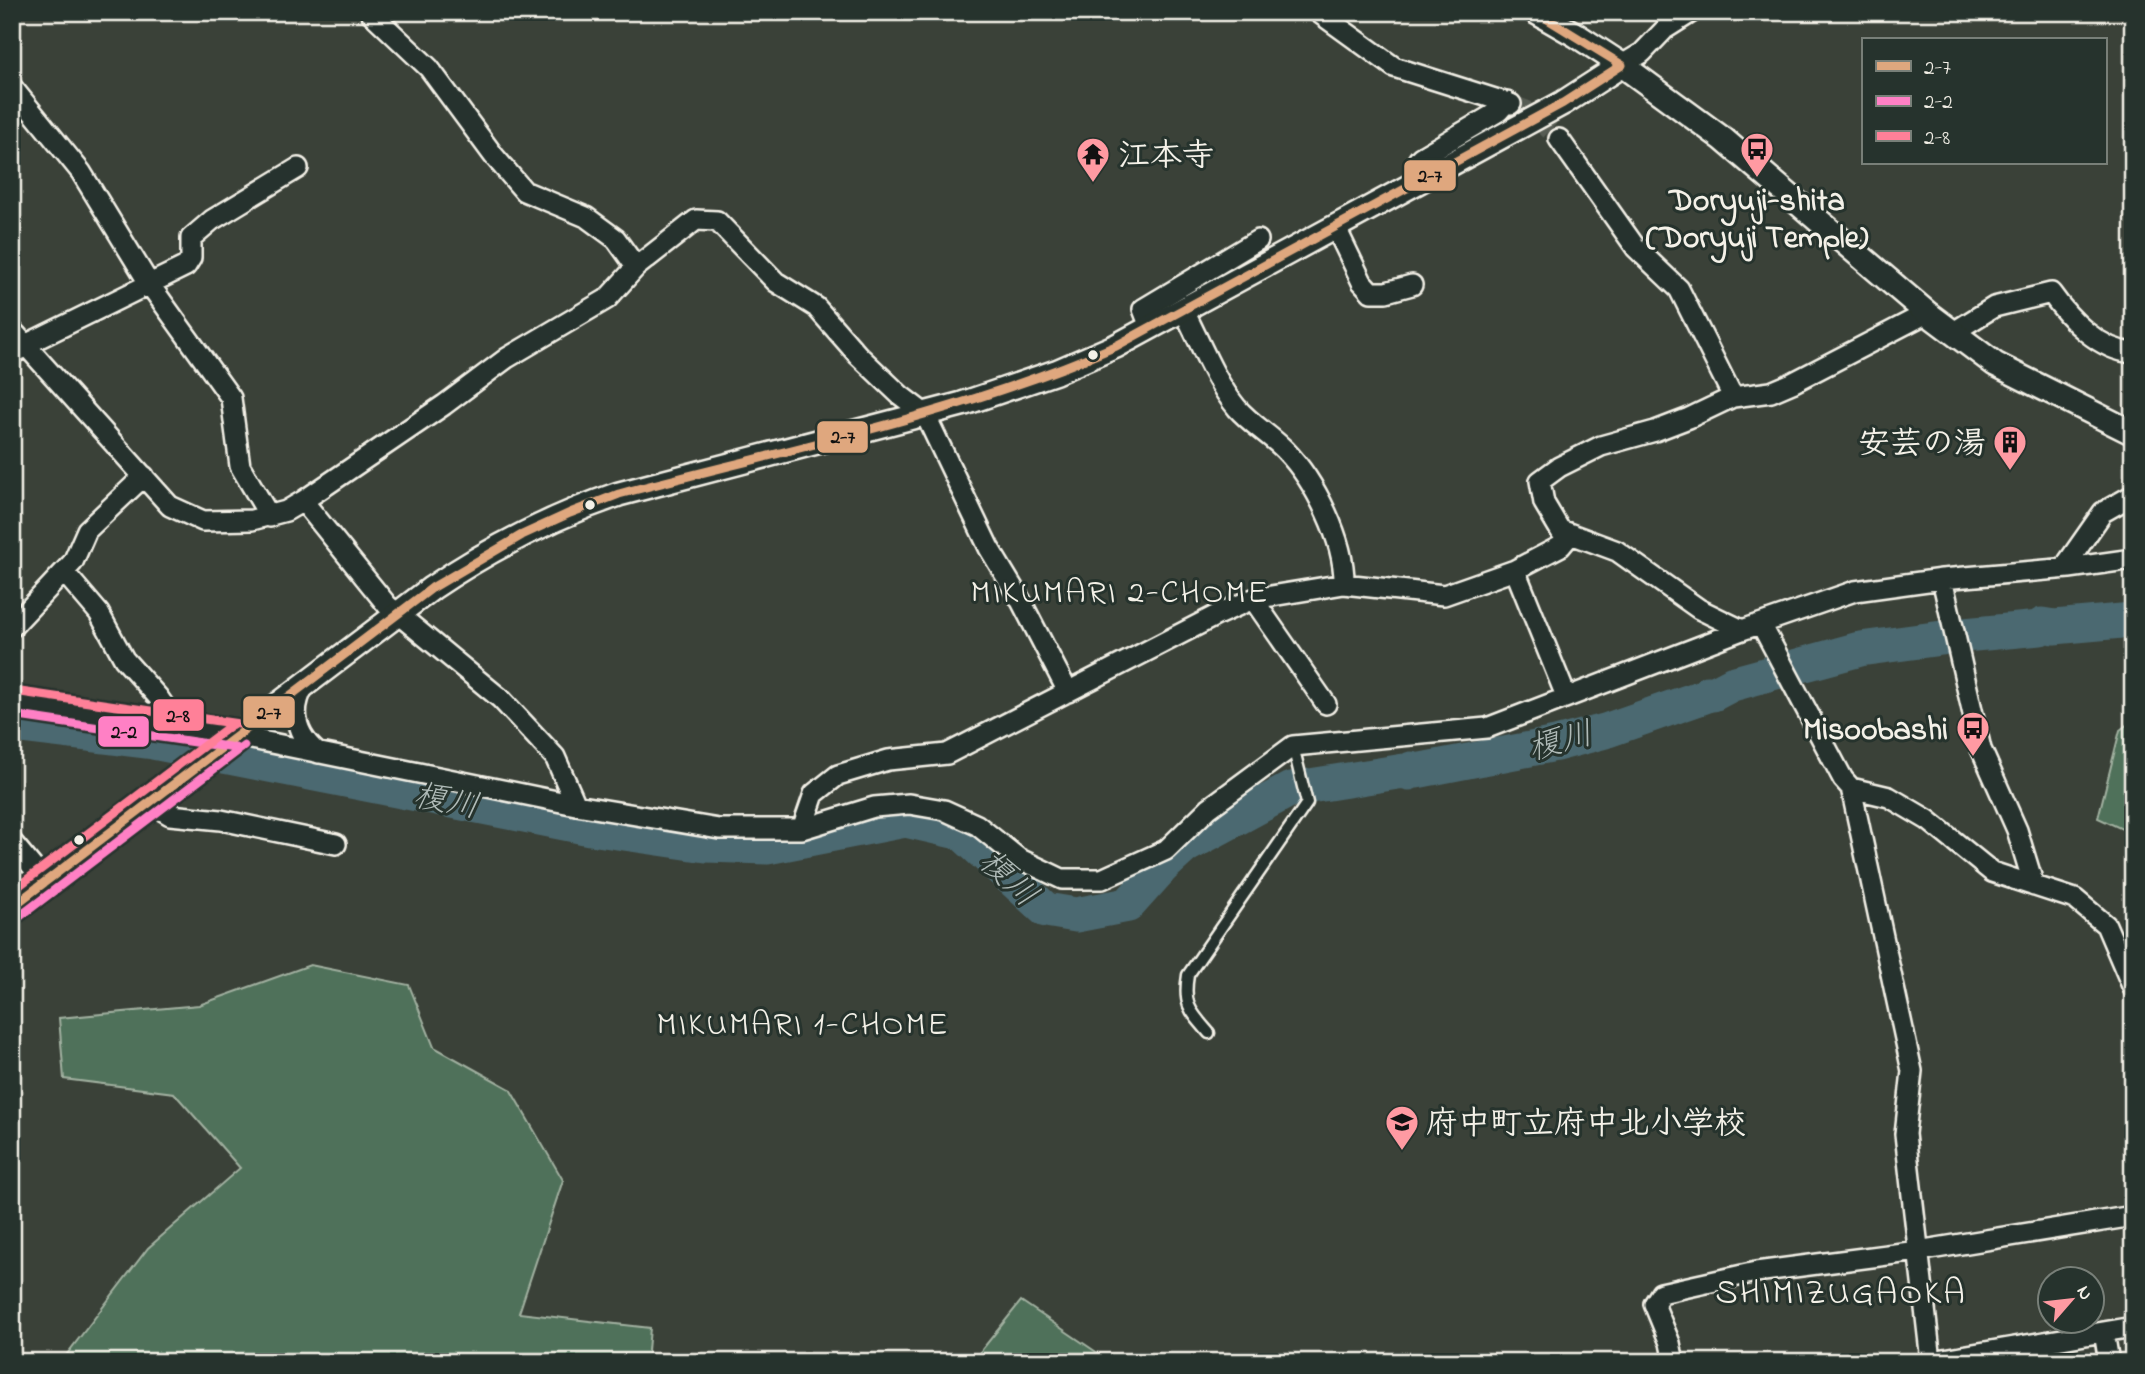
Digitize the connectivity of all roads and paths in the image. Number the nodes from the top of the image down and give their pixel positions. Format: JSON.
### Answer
{"nodes":[{"id":1,"x":370,"y":12,"type":"edge"},
{"id":2,"x":1318,"y":12,"type":"edge"},
{"id":3,"x":1536,"y":12,"type":"edge"},
{"id":4,"x":1692,"y":12,"type":"edge"},
{"id":5,"x":1622,"y":65,"type":"junction"},
{"id":6,"x":12,"y":87,"type":"edge"},
{"id":7,"x":1559,"y":139,"type":"tunnel mouth"},
{"id":8,"x":298,"y":168,"type":"dead end"},
{"id":9,"x":1427,"y":176,"type":"junction"},
{"id":10,"x":1335,"y":226,"type":"junction"},
{"id":11,"x":1258,"y":240,"type":"dead end"},
{"id":12,"x":636,"y":267,"type":"junction"},
{"id":13,"x":150,"y":285,"type":"junction"},
{"id":14,"x":1412,"y":285,"type":"dead end"},
{"id":15,"x":1184,"y":309,"type":"junction"},
{"id":16,"x":1927,"y":313,"type":"junction"},
{"id":17,"x":1150,"y":327,"type":"junction"},
{"id":18,"x":1952,"y":333,"type":"junction"},
{"id":19,"x":17,"y":343,"type":"edge"},
{"id":20,"x":2133,"y":353,"type":"edge"},
{"id":21,"x":1733,"y":397,"type":"junction"},
{"id":22,"x":925,"y":414,"type":"junction"},
{"id":23,"x":2133,"y":433,"type":"edge"},
{"id":24,"x":144,"y":476,"type":"junction"},
{"id":25,"x":2133,"y":495,"type":"edge"},
{"id":26,"x":303,"y":501,"type":"junction"},
{"id":27,"x":270,"y":517,"type":"junction"},
{"id":28,"x":1563,"y":531,"type":"junction"},
{"id":29,"x":2133,"y":559,"type":"edge"},
{"id":30,"x":2069,"y":568,"type":"junction"},
{"id":31,"x":1515,"y":570,"type":"junction"},
{"id":32,"x":64,"y":572,"type":"junction"},
{"id":33,"x":1942,"y":579,"type":"junction"},
{"id":34,"x":1344,"y":584,"type":"junction"},
{"id":35,"x":1253,"y":599,"type":"junction"},
{"id":36,"x":399,"y":614,"type":"junction"},
{"id":37,"x":1761,"y":624,"type":"junction"},
{"id":38,"x":12,"y":627,"type":"edge"},
{"id":39,"x":1741,"y":630,"type":"junction"},
{"id":40,"x":304,"y":686,"type":"junction"},
{"id":41,"x":1069,"y":692,"type":"junction"},
{"id":42,"x":1566,"y":696,"type":"junction"},
{"id":43,"x":12,"y":703,"type":"edge"},
{"id":44,"x":1326,"y":704,"type":"dead end"},
{"id":45,"x":173,"y":726,"type":"junction"},
{"id":46,"x":232,"y":740,"type":"junction"},
{"id":47,"x":1293,"y":746,"type":"junction"},
{"id":48,"x":318,"y":753,"type":"junction"},
{"id":49,"x":1851,"y":788,"type":"junction"},
{"id":50,"x":150,"y":803,"type":"junction"},
{"id":51,"x":576,"y":805,"type":"junction"},
{"id":52,"x":802,"y":829,"type":"junction"},
{"id":53,"x":12,"y":842,"type":"edge"},
{"id":54,"x":336,"y":845,"type":"dead end"},
{"id":55,"x":45,"y":882,"type":"junction"},
{"id":56,"x":2034,"y":886,"type":"junction"},
{"id":57,"x":12,"y":907,"type":"edge"},
{"id":58,"x":2133,"y":988,"type":"edge"},
{"id":59,"x":1209,"y":1033,"type":"dead end"},
{"id":60,"x":2133,"y":1216,"type":"edge"},
{"id":61,"x":1918,"y":1251,"type":"junction"},
{"id":62,"x":2133,"y":1327,"type":"edge"},
{"id":63,"x":2106,"y":1332,"type":"edge"},
{"id":64,"x":2080,"y":1336,"type":"edge"},
{"id":65,"x":2105,"y":1336,"type":"edge"},
{"id":66,"x":1928,"y":1361,"type":"edge"},
{"id":67,"x":1674,"y":1362,"type":"edge"},
{"id":68,"x":2109,"y":1362,"type":"edge"}],
"edges":[{"from":1,"to":12,"type":"street"},
{"from":2,"to":9,"type":"street"},
{"from":3,"to":5,"type":"street"},
{"from":4,"to":5,"type":"street"},
{"from":5,"to":9,"type":"street"},
{"from":5,"to":16,"type":"street"},
{"from":6,"to":13,"type":"street"},
{"from":7,"to":21,"type":"street"},
{"from":8,"to":13,"type":"street"},
{"from":9,"to":10,"type":"street"},
{"from":10,"to":14,"type":"street"},
{"from":10,"to":15,"type":"street"},
{"from":11,"to":17,"type":"street"},
{"from":12,"to":22,"type":"street"},
{"from":12,"to":26,"type":"street"},
{"from":13,"to":19,"type":"street"},
{"from":13,"to":27,"type":"street"},
{"from":15,"to":17,"type":"street"},
{"from":15,"to":34,"type":"street"},
{"from":16,"to":18,"type":"street"},
{"from":16,"to":21,"type":"street"},
{"from":17,"to":22,"type":"street"},
{"from":18,"to":20,"type":"street"},
{"from":18,"to":23,"type":"street"},
{"from":19,"to":24,"type":"street"},
{"from":21,"to":28,"type":"street"},
{"from":22,"to":36,"type":"street"},
{"from":22,"to":41,"type":"street"},
{"from":24,"to":27,"type":"street"},
{"from":24,"to":32,"type":"street"},
{"from":25,"to":30,"type":"street"},
{"from":26,"to":27,"type":"street"},
{"from":26,"to":36,"type":"street"},
{"from":28,"to":31,"type":"street"},
{"from":28,"to":39,"type":"street"},
{"from":29,"to":30,"type":"street"},
{"from":30,"to":33,"type":"street"},
{"from":31,"to":34,"type":"street"},
{"from":31,"to":42,"type":"street"},
{"from":32,"to":38,"type":"street"},
{"from":32,"to":45,"type":"street"},
{"from":33,"to":37,"type":"street"},
{"from":33,"to":56,"type":"street"},
{"from":34,"to":35,"type":"street"},
{"from":35,"to":41,"type":"street"},
{"from":35,"to":44,"type":"street"},
{"from":36,"to":40,"type":"street"},
{"from":36,"to":51,"type":"street"},
{"from":37,"to":39,"type":"street"},
{"from":37,"to":49,"type":"street"},
{"from":39,"to":42,"type":"street"},
{"from":40,"to":46,"type":"street"},
{"from":40,"to":48,"type":"street"},
{"from":41,"to":52,"type":"street"},
{"from":42,"to":47,"type":"street"},
{"from":43,"to":45,"type":"street"},
{"from":45,"to":46,"type":"street"},
{"from":46,"to":48,"type":"street"},
{"from":46,"to":50,"type":"street"},
{"from":47,"to":52,"type":"street"},
{"from":47,"to":59,"type":"lane"},
{"from":48,"to":51,"type":"street"},
{"from":49,"to":56,"type":"street"},
{"from":49,"to":61,"type":"street"},
{"from":50,"to":54,"type":"street"},
{"from":50,"to":55,"type":"street"},
{"from":51,"to":52,"type":"street"},
{"from":53,"to":55,"type":"street"},
{"from":55,"to":57,"type":"street"},
{"from":56,"to":58,"type":"street"},
{"from":60,"to":61,"type":"street"},
{"from":61,"to":66,"type":"street"},
{"from":61,"to":67,"type":"street"},
{"from":62,"to":63,"type":"street"},
{"from":64,"to":66,"type":"street"},
{"from":65,"to":68,"type":"street"}]}
